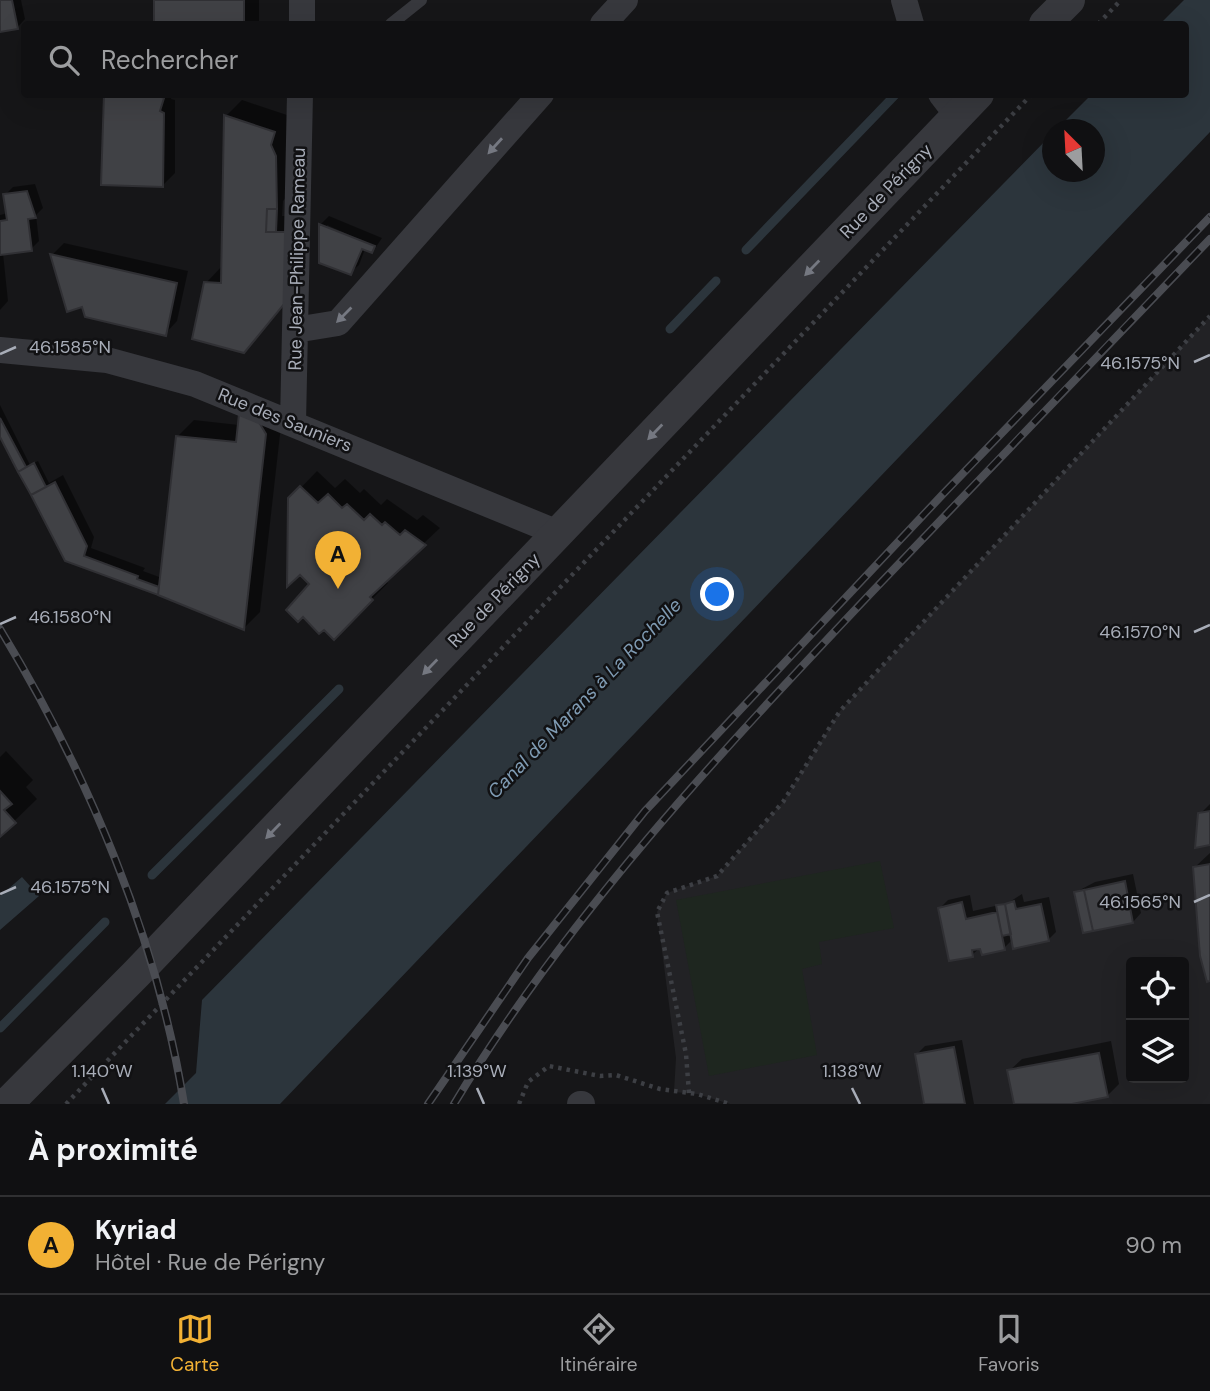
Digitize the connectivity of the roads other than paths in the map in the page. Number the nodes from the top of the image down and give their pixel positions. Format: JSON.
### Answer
{"nodes":[{"id":1,"x":302,"y":0,"type":"edge"},
{"id":2,"x":421,"y":0,"type":"edge"},
{"id":3,"x":625,"y":0,"type":"edge"},
{"id":4,"x":904,"y":0,"type":"edge"},
{"id":5,"x":1069,"y":0,"type":"edge"},
{"id":6,"x":302,"y":21,"type":"edge"},
{"id":7,"x":395,"y":21,"type":"edge"},
{"id":8,"x":606,"y":21,"type":"edge"},
{"id":9,"x":910,"y":21,"type":"edge"},
{"id":10,"x":1048,"y":21,"type":"edge"},
{"id":11,"x":302,"y":98,"type":"edge"},
{"id":12,"x":537,"y":98,"type":"edge"},
{"id":13,"x":959,"y":102,"type":"edge"},
{"id":14,"x":295,"y":330,"type":"junction"},
{"id":15,"x":0,"y":350,"type":"edge"},
{"id":16,"x":293,"y":423,"type":"junction"},
{"id":17,"x":558,"y":533,"type":"junction"},
{"id":18,"x":7,"y":1104,"type":"edge"}],
"edges":[{"from":1,"to":6,"type":"street"},
{"from":2,"to":7,"type":"lane"},
{"from":3,"to":8,"type":"street"},
{"from":4,"to":9,"type":"street"},
{"from":5,"to":10,"type":"street"},
{"from":11,"to":14,"type":"street","name":"Rue Jean-Philippe Rameau"},
{"from":12,"to":14,"type":"street","one_way":true},
{"from":13,"to":17,"type":"street","name":"Rue de Périgny","one_way":true},
{"from":14,"to":16,"type":"street","name":"Rue Jean-Philippe Rameau"},
{"from":15,"to":16,"type":"street","name":"Rue des Sauniers"},
{"from":16,"to":17,"type":"street","name":"Rue des Sauniers"},
{"from":17,"to":18,"type":"street","name":"Rue de Périgny","one_way":true}]}
